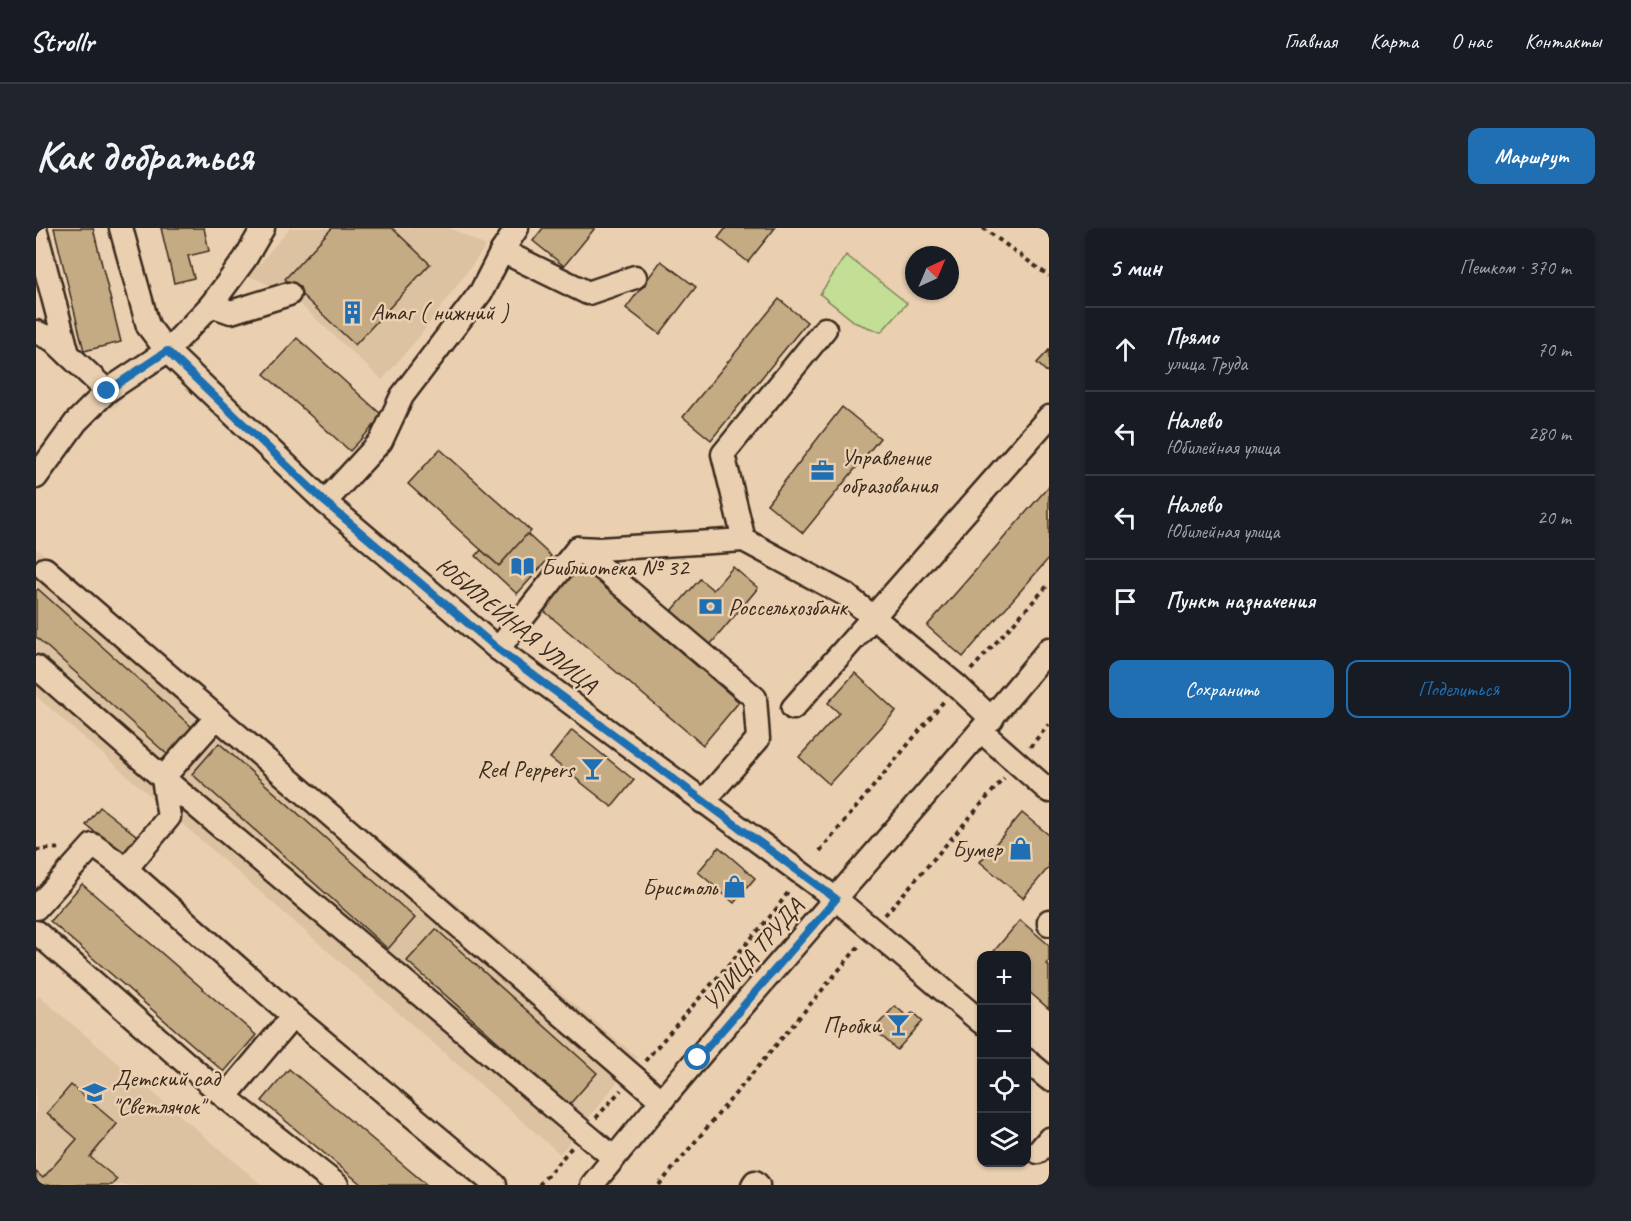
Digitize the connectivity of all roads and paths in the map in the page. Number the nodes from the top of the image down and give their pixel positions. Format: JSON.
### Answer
{"nodes":[{"id":1,"x":121,"y":228,"type":"edge"},
{"id":2,"x":263,"y":228,"type":"edge"},
{"id":3,"x":517,"y":228,"type":"edge"},
{"id":4,"x":983,"y":228,"type":"edge"},
{"id":5,"x":36,"y":232,"type":"edge"},
{"id":6,"x":501,"y":251,"type":"junction"},
{"id":7,"x":1049,"y":276,"type":"edge"},
{"id":8,"x":635,"y":277,"type":"dead end"},
{"id":9,"x":289,"y":294,"type":"dead end"},
{"id":10,"x":211,"y":305,"type":"junction"},
{"id":11,"x":825,"y":329,"type":"dead end"},
{"id":12,"x":36,"y":332,"type":"edge"},
{"id":13,"x":167,"y":351,"type":"junction"},
{"id":14,"x":68,"y":354,"type":"junction"},
{"id":15,"x":107,"y":391,"type":"junction"},
{"id":16,"x":1049,"y":417,"type":"edge"},
{"id":17,"x":36,"y":477,"type":"edge"},
{"id":18,"x":325,"y":502,"type":"junction"},
{"id":19,"x":744,"y":540,"type":"junction"},
{"id":20,"x":578,"y":548,"type":"junction"},
{"id":21,"x":45,"y":569,"type":"dead end"},
{"id":22,"x":1049,"y":584,"type":"edge"},
{"id":23,"x":874,"y":618,"type":"junction"},
{"id":24,"x":498,"y":649,"type":"junction"},
{"id":25,"x":1049,"y":649,"type":"edge"},
{"id":26,"x":36,"y":667,"type":"edge"},
{"id":27,"x":957,"y":686,"type":"junction"},
{"id":28,"x":793,"y":708,"type":"dead end"},
{"id":29,"x":216,"y":718,"type":"junction"},
{"id":30,"x":1049,"y":724,"type":"edge"},
{"id":31,"x":986,"y":725,"type":"junction"},
{"id":32,"x":1017,"y":763,"type":"junction"},
{"id":33,"x":163,"y":778,"type":"junction"},
{"id":34,"x":1049,"y":791,"type":"edge"},
{"id":35,"x":703,"y":802,"type":"junction"},
{"id":36,"x":820,"y":851,"type":"dead end"},
{"id":37,"x":126,"y":869,"type":"junction"},
{"id":38,"x":790,"y":890,"type":"dead end"},
{"id":39,"x":836,"y":899,"type":"junction"},
{"id":40,"x":36,"y":908,"type":"edge"},
{"id":41,"x":884,"y":916,"type":"dead end"},
{"id":42,"x":36,"y":932,"type":"edge"},
{"id":43,"x":864,"y":941,"type":"dead end"},
{"id":44,"x":293,"y":1016,"type":"junction"},
{"id":45,"x":977,"y":1019,"type":"edge"},
{"id":46,"x":1031,"y":1064,"type":"edge"},
{"id":47,"x":632,"y":1076,"type":"junction"},
{"id":48,"x":1049,"y":1079,"type":"edge"},
{"id":49,"x":225,"y":1097,"type":"junction"},
{"id":50,"x":662,"y":1101,"type":"junction"},
{"id":51,"x":584,"y":1132,"type":"junction"},
{"id":52,"x":614,"y":1158,"type":"junction"},
{"id":53,"x":338,"y":1185,"type":"edge"},
{"id":54,"x":495,"y":1185,"type":"edge"},
{"id":55,"x":539,"y":1185,"type":"edge"},
{"id":56,"x":592,"y":1185,"type":"edge"},
{"id":57,"x":660,"y":1185,"type":"edge"},
{"id":58,"x":753,"y":1185,"type":"edge"},
{"id":59,"x":758,"y":1185,"type":"edge"}],
"edges":[{"from":1,"to":13,"type":"street","name":"ЮБИЛЕЙНАЯ УЛИЦА"},
{"from":2,"to":10,"type":"street"},
{"from":3,"to":6,"type":"street"},
{"from":4,"to":7,"type":"path"},
{"from":5,"to":14,"type":"street"},
{"from":6,"to":8,"type":"street"},
{"from":6,"to":18,"type":"street"},
{"from":9,"to":10,"type":"street"},
{"from":10,"to":13,"type":"street"},
{"from":11,"to":19,"type":"street"},
{"from":12,"to":14,"type":"street"},
{"from":13,"to":15,"type":"street"},
{"from":13,"to":18,"type":"street","name":"ЮБИЛЕЙНАЯ УЛИЦА"},
{"from":14,"to":15,"type":"street"},
{"from":15,"to":17,"type":"street"},
{"from":16,"to":23,"type":"street"},
{"from":18,"to":24,"type":"street","name":"ЮБИЛЕЙНАЯ УЛИЦА"},
{"from":19,"to":20,"type":"street"},
{"from":19,"to":23,"type":"street"},
{"from":20,"to":24,"type":"street"},
{"from":20,"to":35,"type":"street"},
{"from":21,"to":29,"type":"street"},
{"from":22,"to":27,"type":"path"},
{"from":23,"to":27,"type":"street"},
{"from":23,"to":28,"type":"street"},
{"from":24,"to":35,"type":"street","name":"ЮБИЛЕЙНАЯ УЛИЦА"},
{"from":25,"to":31,"type":"street","name":"УЛИЦА ТРУДА"},
{"from":26,"to":33,"type":"street"},
{"from":27,"to":31,"type":"street"},
{"from":27,"to":36,"type":"path"},
{"from":29,"to":33,"type":"street"},
{"from":29,"to":47,"type":"street"},
{"from":30,"to":32,"type":"path"},
{"from":31,"to":32,"type":"street"},
{"from":31,"to":39,"type":"street","name":"УЛИЦА ТРУДА"},
{"from":32,"to":34,"type":"street"},
{"from":32,"to":41,"type":"path"},
{"from":33,"to":37,"type":"street"},
{"from":33,"to":51,"type":"street"},
{"from":35,"to":39,"type":"street","name":"ЮБИЛЕЙНАЯ УЛИЦА"},
{"from":37,"to":40,"type":"street"},
{"from":37,"to":44,"type":"street"},
{"from":38,"to":47,"type":"path"},
{"from":39,"to":45,"type":"street","name":"ЮБИЛЕЙНАЯ УЛИЦА"},
{"from":39,"to":50,"type":"street","name":"УЛИЦА ТРУДА"},
{"from":42,"to":49,"type":"street"},
{"from":43,"to":57,"type":"path"},
{"from":44,"to":49,"type":"street"},
{"from":44,"to":54,"type":"street"},
{"from":46,"to":48,"type":"street"},
{"from":47,"to":50,"type":"street"},
{"from":47,"to":51,"type":"path"},
{"from":49,"to":53,"type":"street"},
{"from":50,"to":52,"type":"street","name":"УЛИЦА ТРУДА"},
{"from":51,"to":52,"type":"street"},
{"from":51,"to":55,"type":"path"},
{"from":52,"to":56,"type":"street","name":"УЛИЦА ТРУДА"},
{"from":58,"to":59,"type":"street"}]}
